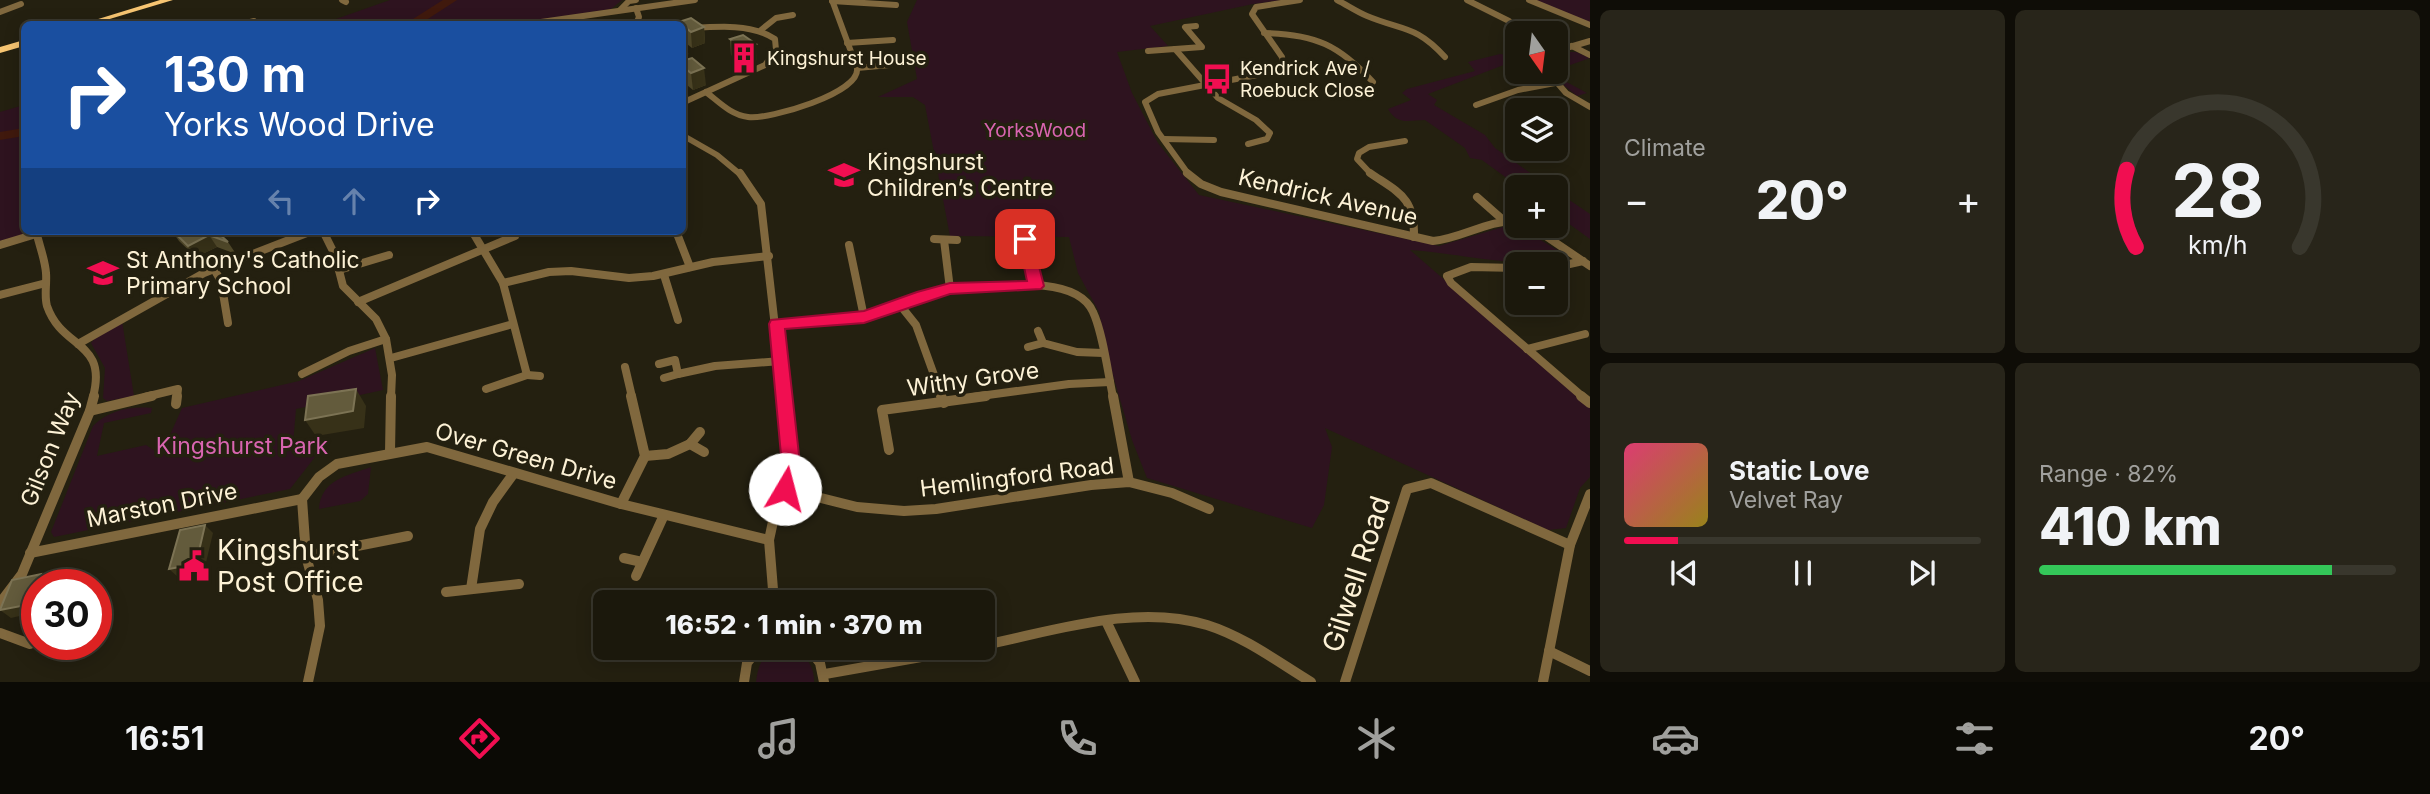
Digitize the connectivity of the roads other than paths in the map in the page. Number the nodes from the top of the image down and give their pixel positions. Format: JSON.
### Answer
{"nodes":[{"id":1,"x":169,"y":0,"type":"edge"},
{"id":2,"x":695,"y":0,"type":"edge"},
{"id":3,"x":1300,"y":0,"type":"edge"},
{"id":4,"x":1337,"y":0,"type":"edge"},
{"id":5,"x":1467,"y":0,"type":"edge"},
{"id":6,"x":1529,"y":0,"type":"edge"},
{"id":7,"x":832,"y":1,"type":"edge"},
{"id":8,"x":888,"y":2,"type":"edge"},
{"id":9,"x":637,"y":3,"type":"edge"},
{"id":10,"x":21,"y":4,"type":"dead end"},
{"id":11,"x":897,"y":5,"type":"dead end"},
{"id":12,"x":4,"y":6,"type":"edge"},
{"id":13,"x":0,"y":12,"type":"edge"},
{"id":14,"x":793,"y":15,"type":"dead end"},
{"id":15,"x":96,"y":21,"type":"edge"},
{"id":16,"x":547,"y":21,"type":"edge"},
{"id":17,"x":637,"y":21,"type":"edge"},
{"id":18,"x":1509,"y":21,"type":"dead end"},
{"id":19,"x":1590,"y":25,"type":"edge"},
{"id":20,"x":1196,"y":26,"type":"dead end"},
{"id":21,"x":686,"y":29,"type":"edge"},
{"id":22,"x":761,"y":30,"type":"junction"},
{"id":23,"x":1264,"y":33,"type":"junction"},
{"id":24,"x":893,"y":40,"type":"dead end"},
{"id":25,"x":1590,"y":41,"type":"edge"},
{"id":26,"x":847,"y":43,"type":"junction"},
{"id":27,"x":21,"y":44,"type":"edge"},
{"id":28,"x":1572,"y":46,"type":"junction"},
{"id":29,"x":1568,"y":47,"type":"edge"},
{"id":30,"x":1175,"y":49,"type":"junction"},
{"id":31,"x":0,"y":50,"type":"edge"},
{"id":32,"x":1148,"y":51,"type":"dead end"},
{"id":33,"x":1590,"y":55,"type":"edge"},
{"id":34,"x":1445,"y":57,"type":"dead end"},
{"id":35,"x":890,"y":65,"type":"dead end"},
{"id":36,"x":857,"y":68,"type":"junction"},
{"id":37,"x":1373,"y":82,"type":"dead end"},
{"id":38,"x":1550,"y":84,"type":"edge"},
{"id":39,"x":1556,"y":84,"type":"edge"},
{"id":40,"x":1206,"y":85,"type":"junction"},
{"id":41,"x":706,"y":92,"type":"junction"},
{"id":42,"x":686,"y":99,"type":"edge"},
{"id":43,"x":1476,"y":105,"type":"dead end"},
{"id":44,"x":1590,"y":107,"type":"edge"},
{"id":45,"x":686,"y":137,"type":"edge"},
{"id":46,"x":1164,"y":139,"type":"junction"},
{"id":47,"x":1214,"y":140,"type":"dead end"},
{"id":48,"x":695,"y":141,"type":"junction"},
{"id":49,"x":1405,"y":141,"type":"dead end"},
{"id":50,"x":686,"y":144,"type":"edge"},
{"id":51,"x":1248,"y":144,"type":"dead end"},
{"id":52,"x":1477,"y":197,"type":"dead end"},
{"id":53,"x":1502,"y":219,"type":"junction"},
{"id":54,"x":1505,"y":219,"type":"edge"},
{"id":55,"x":35,"y":235,"type":"edge"},
{"id":56,"x":42,"y":235,"type":"edge"},
{"id":57,"x":302,"y":235,"type":"edge"},
{"id":58,"x":325,"y":235,"type":"edge"},
{"id":59,"x":475,"y":235,"type":"edge"},
{"id":60,"x":678,"y":235,"type":"edge"},
{"id":61,"x":515,"y":236,"type":"dead end"},
{"id":62,"x":1414,"y":237,"type":"junction"},
{"id":63,"x":1549,"y":238,"type":"edge"},
{"id":64,"x":934,"y":239,"type":"dead end"},
{"id":65,"x":1025,"y":239,"type":"dead end"},
{"id":66,"x":944,"y":240,"type":"junction"},
{"id":67,"x":957,"y":240,"type":"dead end"},
{"id":68,"x":0,"y":245,"type":"edge"},
{"id":69,"x":849,"y":246,"type":"dead end"},
{"id":70,"x":485,"y":251,"type":"junction"},
{"id":71,"x":388,"y":255,"type":"dead end"},
{"id":72,"x":769,"y":256,"type":"junction"},
{"id":73,"x":1587,"y":264,"type":"edge"},
{"id":74,"x":1568,"y":266,"type":"edge"},
{"id":75,"x":690,"y":267,"type":"junction"},
{"id":76,"x":1505,"y":268,"type":"edge"},
{"id":77,"x":214,"y":269,"type":"junction"},
{"id":78,"x":339,"y":270,"type":"junction"},
{"id":79,"x":664,"y":275,"type":"junction"},
{"id":80,"x":46,"y":283,"type":"junction"},
{"id":81,"x":503,"y":283,"type":"junction"},
{"id":82,"x":1036,"y":286,"type":"junction"},
{"id":83,"x":950,"y":289,"type":"junction"},
{"id":84,"x":0,"y":295,"type":"edge"},
{"id":85,"x":358,"y":302,"type":"junction"},
{"id":86,"x":900,"y":305,"type":"junction"},
{"id":87,"x":864,"y":317,"type":"junction"},
{"id":88,"x":678,"y":320,"type":"dead end"},
{"id":89,"x":228,"y":323,"type":"dead end"},
{"id":90,"x":513,"y":324,"type":"junction"},
{"id":91,"x":777,"y":324,"type":"junction"},
{"id":92,"x":1038,"y":331,"type":"dead end"},
{"id":93,"x":1585,"y":334,"type":"dead end"},
{"id":94,"x":386,"y":339,"type":"junction"},
{"id":95,"x":1043,"y":343,"type":"junction"},
{"id":96,"x":78,"y":344,"type":"junction"},
{"id":97,"x":1028,"y":347,"type":"dead end"},
{"id":98,"x":1527,"y":349,"type":"junction"},
{"id":99,"x":1103,"y":353,"type":"junction"},
{"id":100,"x":391,"y":358,"type":"junction"},
{"id":101,"x":781,"y":360,"type":"junction"},
{"id":102,"x":659,"y":364,"type":"dead end"},
{"id":103,"x":625,"y":367,"type":"dead end"},
{"id":104,"x":302,"y":373,"type":"dead end"},
{"id":105,"x":678,"y":373,"type":"junction"},
{"id":106,"x":527,"y":375,"type":"junction"},
{"id":107,"x":540,"y":376,"type":"dead end"},
{"id":108,"x":664,"y":378,"type":"dead end"},
{"id":109,"x":1110,"y":382,"type":"junction"},
{"id":110,"x":486,"y":388,"type":"dead end"},
{"id":111,"x":944,"y":402,"type":"junction"},
{"id":112,"x":1590,"y":403,"type":"edge"},
{"id":113,"x":176,"y":404,"type":"dead end"},
{"id":114,"x":90,"y":411,"type":"junction"},
{"id":115,"x":700,"y":432,"type":"dead end"},
{"id":116,"x":690,"y":444,"type":"junction"},
{"id":117,"x":890,"y":450,"type":"dead end"},
{"id":118,"x":390,"y":452,"type":"junction"},
{"id":119,"x":704,"y":452,"type":"dead end"},
{"id":120,"x":645,"y":456,"type":"junction"},
{"id":121,"x":514,"y":473,"type":"junction"},
{"id":122,"x":1129,"y":482,"type":"junction"},
{"id":123,"x":785,"y":489,"type":"junction"},
{"id":124,"x":1590,"y":494,"type":"edge"},
{"id":125,"x":302,"y":499,"type":"junction"},
{"id":126,"x":621,"y":504,"type":"junction"},
{"id":127,"x":1209,"y":509,"type":"dead end"},
{"id":128,"x":664,"y":515,"type":"junction"},
{"id":129,"x":408,"y":536,"type":"dead end"},
{"id":130,"x":769,"y":540,"type":"junction"},
{"id":131,"x":1570,"y":545,"type":"junction"},
{"id":132,"x":30,"y":553,"type":"junction"},
{"id":133,"x":306,"y":556,"type":"junction"},
{"id":134,"x":624,"y":558,"type":"dead end"},
{"id":135,"x":642,"y":562,"type":"junction"},
{"id":136,"x":636,"y":576,"type":"dead end"},
{"id":137,"x":519,"y":584,"type":"dead end"},
{"id":138,"x":471,"y":589,"type":"junction"},
{"id":139,"x":773,"y":590,"type":"edge"},
{"id":140,"x":446,"y":592,"type":"dead end"},
{"id":141,"x":0,"y":603,"type":"edge"},
{"id":142,"x":1107,"y":623,"type":"junction"},
{"id":143,"x":0,"y":633,"type":"edge"},
{"id":144,"x":21,"y":641,"type":"edge"},
{"id":145,"x":995,"y":643,"type":"edge"},
{"id":146,"x":1549,"y":651,"type":"junction"},
{"id":147,"x":749,"y":660,"type":"edge"},
{"id":148,"x":819,"y":660,"type":"edge"},
{"id":149,"x":913,"y":660,"type":"edge"},
{"id":150,"x":1590,"y":671,"type":"edge"},
{"id":151,"x":825,"y":678,"type":"edge"},
{"id":152,"x":308,"y":682,"type":"edge"},
{"id":153,"x":744,"y":682,"type":"edge"},
{"id":154,"x":1135,"y":682,"type":"edge"},
{"id":155,"x":1311,"y":682,"type":"edge"},
{"id":156,"x":1345,"y":682,"type":"edge"},
{"id":157,"x":1543,"y":682,"type":"edge"}],
"edges":[{"from":1,"to":15,"type":"street"},
{"from":2,"to":9,"type":"street"},
{"from":3,"to":23,"type":"street","name":"Kendrick Avenue"},
{"from":4,"to":34,"type":"street"},
{"from":5,"to":18,"type":"street"},
{"from":6,"to":19,"type":"street"},
{"from":7,"to":8,"type":"street"},
{"from":7,"to":26,"type":"street"},
{"from":8,"to":11,"type":"street"},
{"from":9,"to":16,"type":"street"},
{"from":9,"to":17,"type":"street"},
{"from":10,"to":12,"type":"street"},
{"from":12,"to":13,"type":"street"},
{"from":14,"to":22,"type":"street"},
{"from":20,"to":30,"type":"street"},
{"from":21,"to":22,"type":"street"},
{"from":22,"to":41,"type":"street"},
{"from":23,"to":37,"type":"street"},
{"from":23,"to":40,"type":"street","name":"Kendrick Avenue"},
{"from":24,"to":26,"type":"street"},
{"from":25,"to":28,"type":"street"},
{"from":26,"to":36,"type":"street"},
{"from":27,"to":31,"type":"street"},
{"from":28,"to":29,"type":"street"},
{"from":28,"to":33,"type":"street"},
{"from":30,"to":32,"type":"street"},
{"from":30,"to":40,"type":"street"},
{"from":35,"to":36,"type":"street"},
{"from":36,"to":41,"type":"street"},
{"from":38,"to":43,"type":"street"},
{"from":39,"to":44,"type":"street"},
{"from":40,"to":46,"type":"street","name":"Kendrick Avenue"},
{"from":40,"to":51,"type":"street"},
{"from":41,"to":42,"type":"street"},
{"from":45,"to":48,"type":"street"},
{"from":46,"to":47,"type":"street"},
{"from":46,"to":62,"type":"street","name":"Kendrick Avenue"},
{"from":48,"to":50,"type":"street"},
{"from":48,"to":72,"type":"street"},
{"from":49,"to":62,"type":"street"},
{"from":52,"to":53,"type":"street"},
{"from":53,"to":54,"type":"street","name":"Kendrick Avenue"},
{"from":53,"to":62,"type":"street","name":"Kendrick Avenue"},
{"from":55,"to":68,"type":"street"},
{"from":56,"to":80,"type":"street","name":"Gilson Way"},
{"from":57,"to":77,"type":"street"},
{"from":58,"to":78,"type":"street"},
{"from":59,"to":70,"type":"street"},
{"from":60,"to":75,"type":"street"},
{"from":61,"to":70,"type":"street"},
{"from":63,"to":73,"type":"street"},
{"from":64,"to":66,"type":"street"},
{"from":65,"to":82,"type":"street"},
{"from":66,"to":67,"type":"street"},
{"from":66,"to":83,"type":"street"},
{"from":69,"to":87,"type":"street"},
{"from":70,"to":81,"type":"street"},
{"from":70,"to":85,"type":"street"},
{"from":71,"to":78,"type":"street"},
{"from":72,"to":75,"type":"street"},
{"from":72,"to":91,"type":"street"},
{"from":73,"to":74,"type":"street"},
{"from":75,"to":79,"type":"street"},
{"from":76,"to":98,"type":"street"},
{"from":77,"to":89,"type":"street"},
{"from":77,"to":96,"type":"street"},
{"from":78,"to":85,"type":"street"},
{"from":79,"to":81,"type":"street"},
{"from":79,"to":88,"type":"street"},
{"from":80,"to":84,"type":"street"},
{"from":80,"to":96,"type":"street","name":"Gilson Way"},
{"from":81,"to":90,"type":"street"},
{"from":82,"to":83,"type":"street"},
{"from":82,"to":99,"type":"street"},
{"from":83,"to":86,"type":"street"},
{"from":85,"to":94,"type":"street"},
{"from":86,"to":87,"type":"street"},
{"from":86,"to":111,"type":"street"},
{"from":87,"to":91,"type":"street"},
{"from":90,"to":100,"type":"street"},
{"from":90,"to":106,"type":"street"},
{"from":91,"to":101,"type":"street"},
{"from":92,"to":95,"type":"street"},
{"from":93,"to":98,"type":"street"},
{"from":94,"to":100,"type":"street"},
{"from":94,"to":104,"type":"street"},
{"from":95,"to":97,"type":"street"},
{"from":95,"to":99,"type":"street"},
{"from":96,"to":114,"type":"street","name":"Gilson Way"},
{"from":98,"to":112,"type":"street"},
{"from":99,"to":109,"type":"street"},
{"from":100,"to":118,"type":"street"},
{"from":101,"to":105,"type":"street"},
{"from":101,"to":123,"type":"street"},
{"from":102,"to":105,"type":"street"},
{"from":103,"to":120,"type":"street"},
{"from":105,"to":108,"type":"street"},
{"from":106,"to":107,"type":"street"},
{"from":106,"to":110,"type":"street"},
{"from":109,"to":111,"type":"street","name":"Withy Grove"},
{"from":109,"to":122,"type":"street"},
{"from":111,"to":117,"type":"street","name":"Withy Grove"},
{"from":113,"to":114,"type":"street"},
{"from":114,"to":132,"type":"street","name":"Gilson Way"},
{"from":115,"to":116,"type":"street"},
{"from":116,"to":119,"type":"street"},
{"from":116,"to":120,"type":"street"},
{"from":118,"to":121,"type":"street","name":"Over Green Drive"},
{"from":118,"to":125,"type":"street","name":"Over Green Drive"},
{"from":120,"to":126,"type":"street"},
{"from":121,"to":126,"type":"street","name":"Over Green Drive"},
{"from":121,"to":138,"type":"street"},
{"from":122,"to":123,"type":"street","name":"Hemlingford Road"},
{"from":122,"to":127,"type":"street","name":"Hemlingford Road"},
{"from":123,"to":130,"type":"street"},
{"from":124,"to":131,"type":"street"},
{"from":125,"to":132,"type":"street","name":"Marston Drive"},
{"from":125,"to":133,"type":"street"},
{"from":126,"to":128,"type":"street","name":"Over Green Drive"},
{"from":128,"to":130,"type":"street","name":"Over Green Drive"},
{"from":128,"to":135,"type":"street"},
{"from":129,"to":133,"type":"street"},
{"from":130,"to":139,"type":"street"},
{"from":131,"to":146,"type":"street"},
{"from":131,"to":156,"type":"street","name":"Gilwell Road"},
{"from":132,"to":141,"type":"street","name":"Gilson Way"},
{"from":133,"to":152,"type":"street"},
{"from":134,"to":135,"type":"street"},
{"from":135,"to":136,"type":"street"},
{"from":137,"to":138,"type":"street"},
{"from":138,"to":140,"type":"street"},
{"from":142,"to":145,"type":"street"},
{"from":142,"to":154,"type":"street"},
{"from":142,"to":155,"type":"street"},
{"from":143,"to":144,"type":"street"},
{"from":146,"to":150,"type":"street"},
{"from":146,"to":157,"type":"street"},
{"from":147,"to":153,"type":"street"},
{"from":148,"to":151,"type":"street"},
{"from":149,"to":151,"type":"street"}]}
